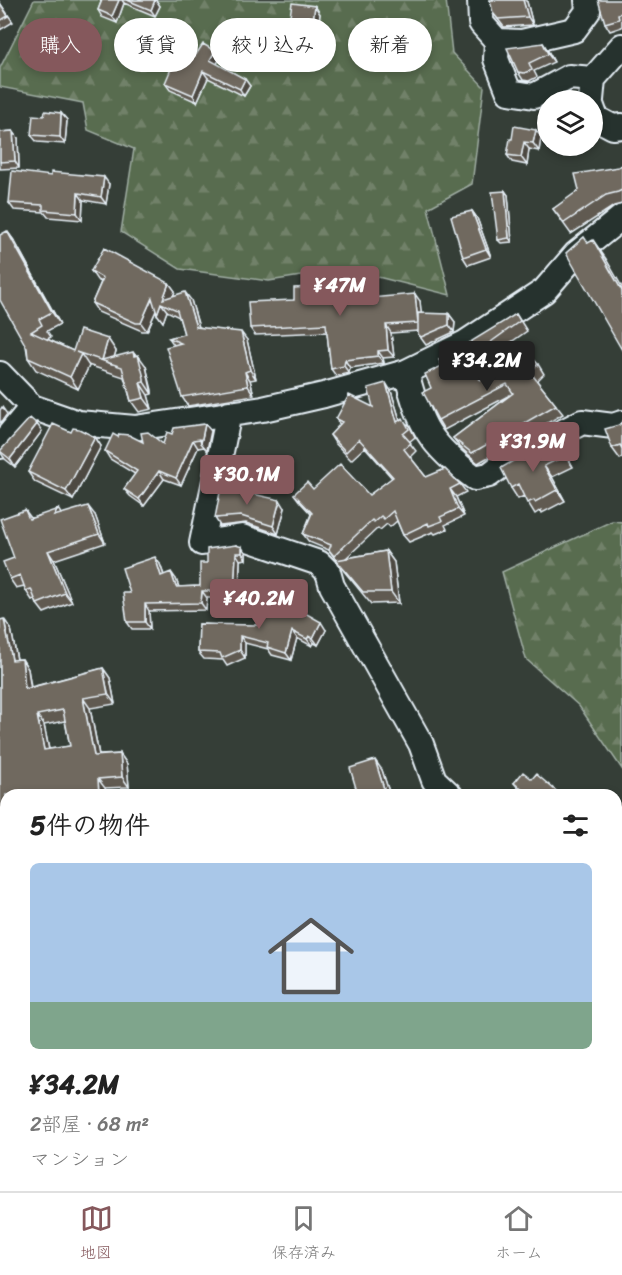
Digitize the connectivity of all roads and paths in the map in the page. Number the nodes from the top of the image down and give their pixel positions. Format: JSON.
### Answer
{"nodes":[{"id":1,"x":480,"y":0,"type":"edge"},
{"id":2,"x":587,"y":0,"type":"edge"},
{"id":3,"x":497,"y":41,"type":"junction"},
{"id":4,"x":622,"y":46,"type":"edge"},
{"id":5,"x":545,"y":90,"type":"edge"},
{"id":6,"x":592,"y":90,"type":"edge"},
{"id":7,"x":537,"y":94,"type":"edge"},
{"id":8,"x":603,"y":122,"type":"edge"},
{"id":9,"x":622,"y":126,"type":"edge"},
{"id":10,"x":622,"y":217,"type":"edge"},
{"id":11,"x":406,"y":372,"type":"junction"},
{"id":12,"x":0,"y":374,"type":"edge"},
{"id":13,"x":32,"y":407,"type":"junction"},
{"id":14,"x":229,"y":413,"type":"junction"},
{"id":15,"x":622,"y":423,"type":"edge"},
{"id":16,"x":0,"y":446,"type":"edge"},
{"id":17,"x":444,"y":789,"type":"edge"}],
"edges":[{"from":1,"to":3,"type":"street"},
{"from":2,"to":3,"type":"street"},
{"from":3,"to":7,"type":"street"},
{"from":4,"to":6,"type":"street"},
{"from":5,"to":6,"type":"street"},
{"from":8,"to":9,"type":"street"},
{"from":10,"to":11,"type":"street"},
{"from":11,"to":14,"type":"street"},
{"from":11,"to":15,"type":"street"},
{"from":12,"to":13,"type":"street"},
{"from":13,"to":14,"type":"street"},
{"from":13,"to":16,"type":"street"},
{"from":14,"to":17,"type":"street"}]}
